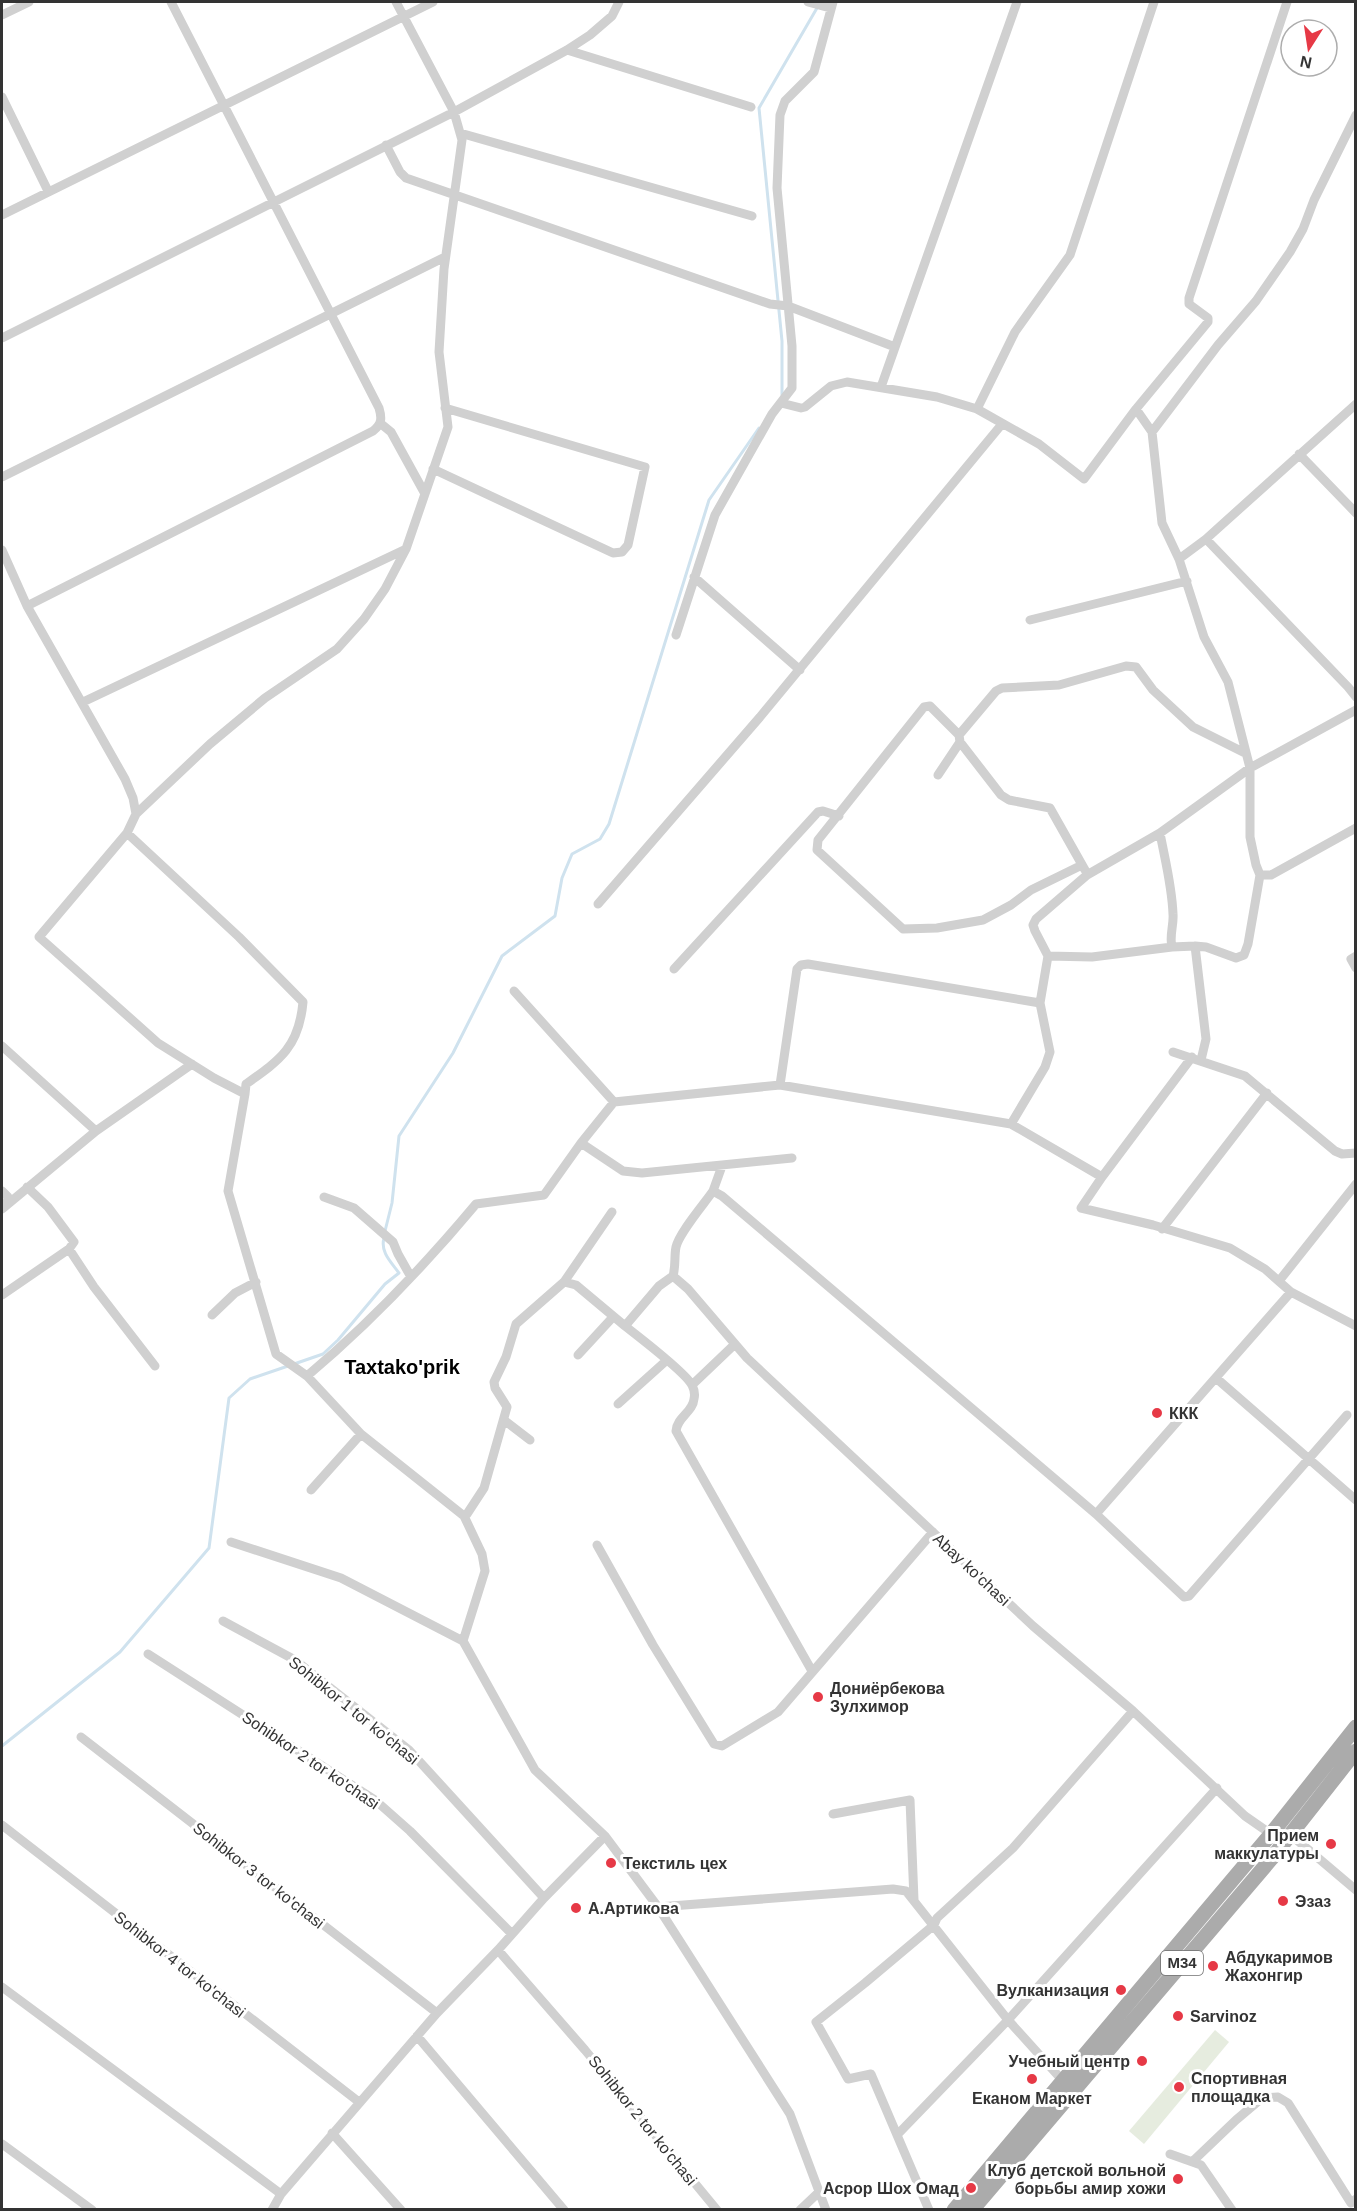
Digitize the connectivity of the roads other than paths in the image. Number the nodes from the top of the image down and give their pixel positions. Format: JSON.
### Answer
{"nodes":[{"id":1,"x":28,"y":2,"type":"edge"},
{"id":2,"x":171,"y":2,"type":"edge"},
{"id":3,"x":396,"y":2,"type":"edge"},
{"id":4,"x":433,"y":2,"type":"edge"},
{"id":5,"x":618,"y":2,"type":"edge"},
{"id":6,"x":810,"y":2,"type":"edge"},
{"id":7,"x":1017,"y":2,"type":"edge"},
{"id":8,"x":1154,"y":2,"type":"edge"},
{"id":9,"x":1287,"y":2,"type":"edge"},
{"id":10,"x":830,"y":5,"type":"edge"},
{"id":11,"x":2,"y":15,"type":"edge"},
{"id":12,"x":404,"y":17,"type":"junction"},
{"id":13,"x":567,"y":50,"type":"junction"},
{"id":14,"x":2,"y":97,"type":"edge"},
{"id":15,"x":223,"y":106,"type":"junction"},
{"id":16,"x":751,"y":107,"type":"dead end"},
{"id":17,"x":454,"y":112,"type":"junction"},
{"id":18,"x":1356,"y":115,"type":"edge"},
{"id":19,"x":460,"y":133,"type":"junction"},
{"id":20,"x":386,"y":145,"type":"junction"},
{"id":21,"x":48,"y":192,"type":"junction"},
{"id":22,"x":454,"y":195,"type":"junction"},
{"id":23,"x":272,"y":201,"type":"junction"},
{"id":24,"x":2,"y":215,"type":"edge"},
{"id":25,"x":752,"y":216,"type":"dead end"},
{"id":26,"x":445,"y":257,"type":"junction"},
{"id":27,"x":788,"y":306,"type":"junction"},
{"id":28,"x":331,"y":312,"type":"junction"},
{"id":29,"x":2,"y":338,"type":"edge"},
{"id":30,"x":895,"y":347,"type":"junction"},
{"id":31,"x":881,"y":387,"type":"junction"},
{"id":32,"x":782,"y":403,"type":"junction"},
{"id":33,"x":1356,"y":404,"type":"edge"},
{"id":34,"x":445,"y":408,"type":"junction"},
{"id":35,"x":1136,"y":408,"type":"junction"},
{"id":36,"x":976,"y":409,"type":"junction"},
{"id":37,"x":380,"y":423,"type":"junction"},
{"id":38,"x":1002,"y":424,"type":"junction"},
{"id":39,"x":1150,"y":429,"type":"junction"},
{"id":40,"x":1299,"y":454,"type":"junction"},
{"id":41,"x":433,"y":469,"type":"junction"},
{"id":42,"x":2,"y":477,"type":"edge"},
{"id":43,"x":424,"y":492,"type":"junction"},
{"id":44,"x":1356,"y":513,"type":"edge"},
{"id":45,"x":1206,"y":539,"type":"junction"},
{"id":46,"x":406,"y":549,"type":"junction"},
{"id":47,"x":2,"y":550,"type":"edge"},
{"id":48,"x":1179,"y":559,"type":"junction"},
{"id":49,"x":694,"y":577,"type":"junction"},
{"id":50,"x":1187,"y":581,"type":"junction"},
{"id":51,"x":27,"y":606,"type":"junction"},
{"id":52,"x":1030,"y":620,"type":"dead end"},
{"id":53,"x":676,"y":635,"type":"dead end"},
{"id":54,"x":800,"y":670,"type":"junction"},
{"id":55,"x":1355,"y":695,"type":"edge"},
{"id":56,"x":83,"y":702,"type":"junction"},
{"id":57,"x":1356,"y":710,"type":"edge"},
{"id":58,"x":959,"y":738,"type":"junction"},
{"id":59,"x":1245,"y":753,"type":"junction"},
{"id":60,"x":1250,"y":768,"type":"junction"},
{"id":61,"x":938,"y":775,"type":"dead end"},
{"id":62,"x":136,"y":814,"type":"junction"},
{"id":63,"x":839,"y":816,"type":"junction"},
{"id":64,"x":1356,"y":828,"type":"edge"},
{"id":65,"x":127,"y":832,"type":"junction"},
{"id":66,"x":1160,"y":832,"type":"junction"},
{"id":67,"x":1082,"y":865,"type":"junction"},
{"id":68,"x":1260,"y":874,"type":"junction"},
{"id":69,"x":1087,"y":875,"type":"junction"},
{"id":70,"x":598,"y":904,"type":"dead end"},
{"id":71,"x":1195,"y":946,"type":"junction"},
{"id":72,"x":1172,"y":947,"type":"junction"},
{"id":73,"x":1048,"y":956,"type":"junction"},
{"id":74,"x":1356,"y":956,"type":"edge"},
{"id":75,"x":1356,"y":968,"type":"edge"},
{"id":76,"x":675,"y":969,"type":"dead end"},
{"id":77,"x":514,"y":991,"type":"dead end"},
{"id":78,"x":1040,"y":1004,"type":"junction"},
{"id":79,"x":2,"y":1046,"type":"edge"},
{"id":80,"x":1173,"y":1052,"type":"dead end"},
{"id":81,"x":1197,"y":1059,"type":"junction"},
{"id":82,"x":192,"y":1064,"type":"junction"},
{"id":83,"x":780,"y":1085,"type":"junction"},
{"id":84,"x":1267,"y":1093,"type":"junction"},
{"id":85,"x":245,"y":1094,"type":"junction"},
{"id":86,"x":614,"y":1102,"type":"junction"},
{"id":87,"x":1011,"y":1124,"type":"junction"},
{"id":88,"x":96,"y":1131,"type":"junction"},
{"id":89,"x":581,"y":1143,"type":"junction"},
{"id":90,"x":1356,"y":1153,"type":"edge"},
{"id":91,"x":792,"y":1158,"type":"dead end"},
{"id":92,"x":722,"y":1166,"type":"junction"},
{"id":93,"x":1101,"y":1177,"type":"junction"},
{"id":94,"x":1356,"y":1184,"type":"edge"},
{"id":95,"x":27,"y":1187,"type":"junction"},
{"id":96,"x":2,"y":1191,"type":"edge"},
{"id":97,"x":713,"y":1191,"type":"junction"},
{"id":98,"x":324,"y":1197,"type":"dead end"},
{"id":99,"x":4,"y":1206,"type":"edge"},
{"id":100,"x":612,"y":1212,"type":"dead end"},
{"id":101,"x":1162,"y":1229,"type":"junction"},
{"id":102,"x":69,"y":1249,"type":"junction"},
{"id":103,"x":411,"y":1276,"type":"junction"},
{"id":104,"x":672,"y":1276,"type":"junction"},
{"id":105,"x":1279,"y":1281,"type":"junction"},
{"id":106,"x":256,"y":1282,"type":"junction"},
{"id":107,"x":564,"y":1282,"type":"junction"},
{"id":108,"x":1291,"y":1292,"type":"junction"},
{"id":109,"x":2,"y":1295,"type":"edge"},
{"id":110,"x":212,"y":1315,"type":"dead end"},
{"id":111,"x":613,"y":1317,"type":"junction"},
{"id":112,"x":625,"y":1326,"type":"junction"},
{"id":113,"x":1356,"y":1326,"type":"edge"},
{"id":114,"x":735,"y":1344,"type":"junction"},
{"id":115,"x":578,"y":1355,"type":"dead end"},
{"id":116,"x":667,"y":1360,"type":"junction"},
{"id":117,"x":155,"y":1366,"type":"dead end"},
{"id":118,"x":304,"y":1374,"type":"junction"},
{"id":119,"x":1216,"y":1378,"type":"junction"},
{"id":120,"x":692,"y":1385,"type":"junction"},
{"id":121,"x":618,"y":1404,"type":"dead end"},
{"id":122,"x":1347,"y":1415,"type":"dead end"},
{"id":123,"x":504,"y":1420,"type":"junction"},
{"id":124,"x":361,"y":1434,"type":"junction"},
{"id":125,"x":530,"y":1440,"type":"dead end"},
{"id":126,"x":1308,"y":1458,"type":"junction"},
{"id":127,"x":311,"y":1490,"type":"dead end"},
{"id":128,"x":1356,"y":1500,"type":"edge"},
{"id":129,"x":1096,"y":1514,"type":"junction"},
{"id":130,"x":464,"y":1516,"type":"junction"},
{"id":131,"x":933,"y":1532,"type":"junction"},
{"id":132,"x":231,"y":1542,"type":"dead end"},
{"id":133,"x":597,"y":1545,"type":"dead end"},
{"id":134,"x":224,"y":1621,"type":"dead end"},
{"id":135,"x":463,"y":1641,"type":"junction"},
{"id":136,"x":148,"y":1654,"type":"dead end"},
{"id":137,"x":812,"y":1671,"type":"junction"},
{"id":138,"x":1133,"y":1711,"type":"junction"},
{"id":139,"x":1356,"y":1727,"type":"edge"},
{"id":140,"x":81,"y":1737,"type":"dead end"},
{"id":141,"x":1356,"y":1751,"type":"edge"},
{"id":142,"x":1216,"y":1788,"type":"junction"},
{"id":143,"x":832,"y":1814,"type":"dead end"},
{"id":144,"x":2,"y":1825,"type":"edge"},
{"id":145,"x":1275,"y":1828,"type":"junction"},
{"id":146,"x":605,"y":1836,"type":"junction"},
{"id":147,"x":1287,"y":1839,"type":"junction"},
{"id":148,"x":1356,"y":1890,"type":"edge"},
{"id":149,"x":544,"y":1898,"type":"junction"},
{"id":150,"x":914,"y":1900,"type":"junction"},
{"id":151,"x":658,"y":1906,"type":"junction"},
{"id":152,"x":934,"y":1925,"type":"junction"},
{"id":153,"x":512,"y":1934,"type":"junction"},
{"id":154,"x":498,"y":1950,"type":"junction"},
{"id":155,"x":2,"y":1987,"type":"edge"},
{"id":156,"x":437,"y":2013,"type":"junction"},
{"id":157,"x":1008,"y":2020,"type":"junction"},
{"id":158,"x":417,"y":2036,"type":"junction"},
{"id":159,"x":1063,"y":2081,"type":"junction"},
{"id":160,"x":358,"y":2102,"type":"junction"},
{"id":161,"x":1041,"y":2117,"type":"junction"},
{"id":162,"x":332,"y":2133,"type":"junction"},
{"id":163,"x":898,"y":2134,"type":"junction"},
{"id":164,"x":2,"y":2144,"type":"edge"},
{"id":165,"x":1170,"y":2154,"type":"dead end"},
{"id":166,"x":1192,"y":2162,"type":"junction"},
{"id":167,"x":819,"y":2192,"type":"junction"},
{"id":168,"x":280,"y":2194,"type":"junction"},
{"id":169,"x":1356,"y":2199,"type":"edge"},
{"id":170,"x":716,"y":2209,"type":"edge"},
{"id":171,"x":92,"y":2210,"type":"edge"},
{"id":172,"x":272,"y":2210,"type":"edge"},
{"id":173,"x":401,"y":2210,"type":"edge"},
{"id":174,"x":564,"y":2210,"type":"edge"},
{"id":175,"x":800,"y":2210,"type":"edge"},
{"id":176,"x":826,"y":2210,"type":"edge"},
{"id":177,"x":929,"y":2210,"type":"edge"},
{"id":178,"x":954,"y":2210,"type":"edge"},
{"id":179,"x":972,"y":2210,"type":"edge"},
{"id":180,"x":1232,"y":2210,"type":"edge"}],
"edges":[{"from":1,"to":11,"type":"street"},
{"from":2,"to":15,"type":"street"},
{"from":3,"to":12,"type":"street"},
{"from":4,"to":12,"type":"street"},
{"from":5,"to":13,"type":"street"},
{"from":6,"to":10,"type":"street"},
{"from":7,"to":30,"type":"street"},
{"from":8,"to":36,"type":"street"},
{"from":9,"to":35,"type":"street"},
{"from":10,"to":27,"type":"street"},
{"from":12,"to":15,"type":"street"},
{"from":12,"to":17,"type":"street"},
{"from":13,"to":16,"type":"street"},
{"from":13,"to":17,"type":"street"},
{"from":14,"to":21,"type":"street"},
{"from":15,"to":21,"type":"street"},
{"from":15,"to":23,"type":"street"},
{"from":17,"to":19,"type":"street"},
{"from":17,"to":20,"type":"street"},
{"from":18,"to":39,"type":"street"},
{"from":19,"to":22,"type":"street"},
{"from":19,"to":25,"type":"street"},
{"from":20,"to":22,"type":"street"},
{"from":20,"to":23,"type":"street"},
{"from":21,"to":24,"type":"street"},
{"from":22,"to":26,"type":"street"},
{"from":22,"to":27,"type":"street"},
{"from":23,"to":28,"type":"street"},
{"from":23,"to":29,"type":"street"},
{"from":26,"to":28,"type":"street"},
{"from":26,"to":34,"type":"street"},
{"from":27,"to":30,"type":"street"},
{"from":27,"to":32,"type":"street"},
{"from":28,"to":37,"type":"street"},
{"from":28,"to":42,"type":"street"},
{"from":30,"to":31,"type":"street"},
{"from":31,"to":32,"type":"street"},
{"from":31,"to":36,"type":"street"},
{"from":32,"to":49,"type":"street"},
{"from":33,"to":40,"type":"street"},
{"from":34,"to":41,"type":"street"},
{"from":34,"to":41,"type":"street"},
{"from":35,"to":38,"type":"street"},
{"from":35,"to":39,"type":"street"},
{"from":36,"to":38,"type":"street"},
{"from":37,"to":43,"type":"street"},
{"from":37,"to":51,"type":"street"},
{"from":38,"to":54,"type":"street"},
{"from":39,"to":48,"type":"street"},
{"from":40,"to":44,"type":"street"},
{"from":40,"to":45,"type":"street"},
{"from":41,"to":43,"type":"street"},
{"from":43,"to":46,"type":"street"},
{"from":45,"to":48,"type":"street"},
{"from":45,"to":55,"type":"street"},
{"from":46,"to":56,"type":"street"},
{"from":46,"to":62,"type":"street"},
{"from":47,"to":51,"type":"street"},
{"from":48,"to":50,"type":"street"},
{"from":49,"to":53,"type":"street"},
{"from":49,"to":54,"type":"street"},
{"from":50,"to":52,"type":"street"},
{"from":50,"to":59,"type":"street"},
{"from":51,"to":56,"type":"street"},
{"from":54,"to":70,"type":"street"},
{"from":56,"to":62,"type":"street"},
{"from":57,"to":60,"type":"street"},
{"from":58,"to":59,"type":"street"},
{"from":58,"to":61,"type":"street"},
{"from":58,"to":63,"type":"street"},
{"from":58,"to":67,"type":"street"},
{"from":59,"to":60,"type":"street"},
{"from":60,"to":66,"type":"street"},
{"from":60,"to":68,"type":"street"},
{"from":62,"to":65,"type":"street"},
{"from":63,"to":67,"type":"street"},
{"from":63,"to":76,"type":"street"},
{"from":64,"to":68,"type":"street"},
{"from":65,"to":82,"type":"street"},
{"from":65,"to":85,"type":"street"},
{"from":66,"to":69,"type":"street"},
{"from":66,"to":72,"type":"street"},
{"from":67,"to":69,"type":"street"},
{"from":68,"to":71,"type":"street"},
{"from":69,"to":73,"type":"street"},
{"from":71,"to":72,"type":"street"},
{"from":71,"to":81,"type":"street"},
{"from":72,"to":73,"type":"street"},
{"from":73,"to":78,"type":"street"},
{"from":74,"to":75,"type":"street"},
{"from":77,"to":86,"type":"street"},
{"from":78,"to":83,"type":"street"},
{"from":78,"to":87,"type":"street"},
{"from":79,"to":88,"type":"street"},
{"from":80,"to":81,"type":"street"},
{"from":81,"to":84,"type":"street"},
{"from":81,"to":93,"type":"street"},
{"from":82,"to":85,"type":"street"},
{"from":82,"to":88,"type":"street"},
{"from":83,"to":86,"type":"street"},
{"from":83,"to":87,"type":"street"},
{"from":84,"to":90,"type":"street"},
{"from":84,"to":101,"type":"street"},
{"from":85,"to":106,"type":"street"},
{"from":86,"to":89,"type":"street"},
{"from":87,"to":93,"type":"street"},
{"from":88,"to":95,"type":"street"},
{"from":89,"to":92,"type":"street"},
{"from":89,"to":103,"type":"street"},
{"from":91,"to":92,"type":"street"},
{"from":92,"to":97,"type":"street"},
{"from":93,"to":101,"type":"street"},
{"from":94,"to":105,"type":"street"},
{"from":95,"to":99,"type":"street"},
{"from":95,"to":102,"type":"street"},
{"from":96,"to":99,"type":"street"},
{"from":97,"to":104,"type":"street"},
{"from":97,"to":129,"type":"street"},
{"from":98,"to":103,"type":"street"},
{"from":100,"to":107,"type":"street"},
{"from":101,"to":105,"type":"street"},
{"from":102,"to":109,"type":"street"},
{"from":102,"to":117,"type":"street"},
{"from":103,"to":118,"type":"street"},
{"from":104,"to":112,"type":"street"},
{"from":104,"to":114,"type":"street","name":"Abay ko'chasi"},
{"from":105,"to":108,"type":"street"},
{"from":106,"to":110,"type":"street"},
{"from":106,"to":118,"type":"street"},
{"from":107,"to":111,"type":"street"},
{"from":107,"to":123,"type":"street"},
{"from":108,"to":113,"type":"street"},
{"from":108,"to":119,"type":"street"},
{"from":111,"to":112,"type":"street"},
{"from":111,"to":115,"type":"street"},
{"from":112,"to":116,"type":"street"},
{"from":114,"to":120,"type":"street"},
{"from":114,"to":131,"type":"street","name":"Abay ko'chasi"},
{"from":116,"to":120,"type":"street"},
{"from":116,"to":121,"type":"street"},
{"from":118,"to":124,"type":"street"},
{"from":119,"to":126,"type":"street"},
{"from":119,"to":129,"type":"street"},
{"from":120,"to":137,"type":"street"},
{"from":122,"to":126,"type":"street"},
{"from":123,"to":125,"type":"street"},
{"from":123,"to":130,"type":"street"},
{"from":124,"to":127,"type":"street"},
{"from":124,"to":130,"type":"street"},
{"from":126,"to":128,"type":"street"},
{"from":126,"to":129,"type":"street"},
{"from":130,"to":135,"type":"street"},
{"from":131,"to":137,"type":"street"},
{"from":131,"to":138,"type":"street","name":"Abay ko'chasi"},
{"from":132,"to":135,"type":"street"},
{"from":133,"to":137,"type":"street"},
{"from":134,"to":149,"type":"street","name":"Sohibkor 1 tor ko'chasi"},
{"from":135,"to":146,"type":"street"},
{"from":136,"to":153,"type":"street","name":"Sohibkor 2 tor ko'chasi"},
{"from":138,"to":142,"type":"street","name":"Abay ko'chasi"},
{"from":138,"to":152,"type":"street"},
{"from":139,"to":145,"type":"main road","number":"M34"},
{"from":140,"to":156,"type":"street","name":"Sohibkor 3 tor ko'chasi"},
{"from":141,"to":147,"type":"main road","number":"M34"},
{"from":142,"to":145,"type":"street","name":"Abay ko'chasi"},
{"from":142,"to":157,"type":"street"},
{"from":143,"to":150,"type":"street"},
{"from":144,"to":160,"type":"street","name":"Sohibkor 4 tor ko'chasi"},
{"from":145,"to":147,"type":"main road"},
{"from":145,"to":159,"type":"main road","number":"M34"},
{"from":146,"to":149,"type":"street"},
{"from":146,"to":151,"type":"street"},
{"from":147,"to":148,"type":"street"},
{"from":147,"to":161,"type":"main road","number":"M34"},
{"from":149,"to":153,"type":"street"},
{"from":150,"to":151,"type":"street"},
{"from":150,"to":152,"type":"street"},
{"from":151,"to":167,"type":"street"},
{"from":152,"to":157,"type":"street"},
{"from":152,"to":163,"type":"street"},
{"from":153,"to":154,"type":"street"},
{"from":154,"to":156,"type":"street"},
{"from":154,"to":170,"type":"street","name":"Sohibkor 2 tor ko'chasi"},
{"from":155,"to":168,"type":"street"},
{"from":156,"to":158,"type":"street"},
{"from":157,"to":159,"type":"street"},
{"from":157,"to":163,"type":"street"},
{"from":158,"to":160,"type":"street"},
{"from":158,"to":174,"type":"street"},
{"from":159,"to":161,"type":"main road","number":"M34"},
{"from":160,"to":162,"type":"street"},
{"from":161,"to":178,"type":"main road","number":"M34"},
{"from":161,"to":179,"type":"main road","number":"M34"},
{"from":162,"to":168,"type":"street"},
{"from":162,"to":173,"type":"street"},
{"from":163,"to":177,"type":"street"},
{"from":164,"to":171,"type":"street"},
{"from":165,"to":166,"type":"street"},
{"from":166,"to":169,"type":"street"},
{"from":166,"to":180,"type":"street"},
{"from":167,"to":175,"type":"street"},
{"from":167,"to":176,"type":"street"},
{"from":168,"to":172,"type":"street"}]}
